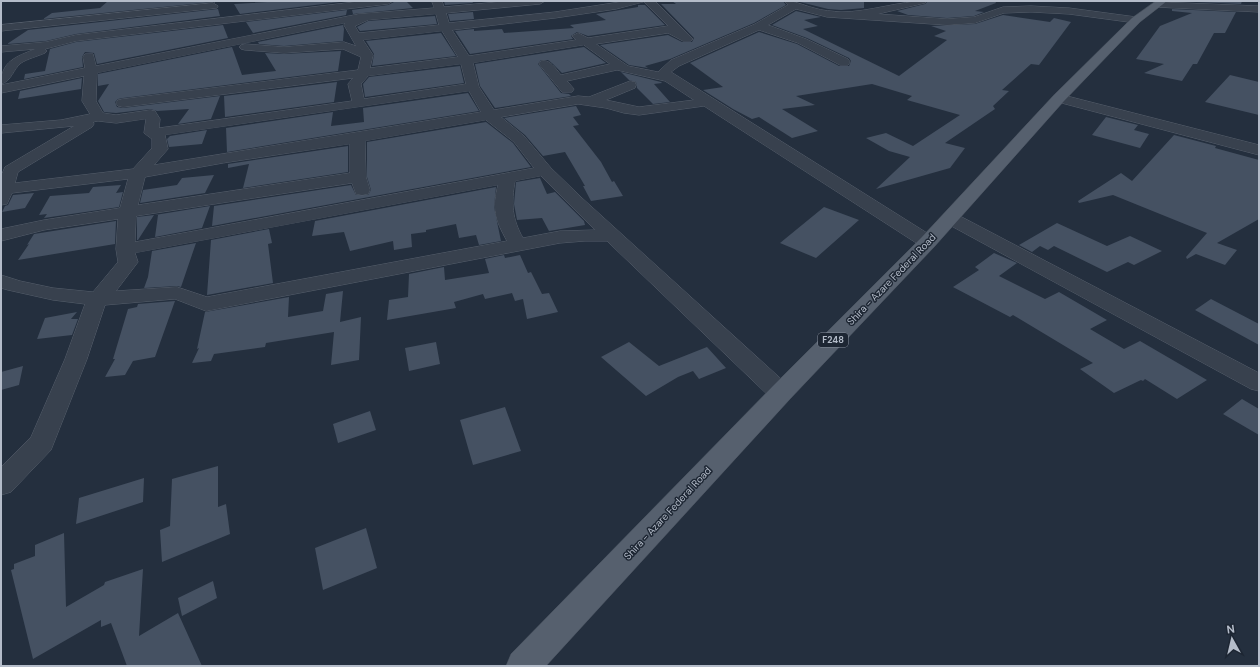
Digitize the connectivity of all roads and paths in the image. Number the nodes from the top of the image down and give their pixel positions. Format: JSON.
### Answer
{"nodes":[{"id":1,"x":388,"y":1,"type":"edge"},
{"id":2,"x":540,"y":1,"type":"edge"},
{"id":3,"x":640,"y":1,"type":"edge"},
{"id":4,"x":649,"y":1,"type":"edge"},
{"id":5,"x":922,"y":1,"type":"edge"},
{"id":6,"x":797,"y":2,"type":"edge"},
{"id":7,"x":505,"y":3,"type":"edge"},
{"id":8,"x":335,"y":4,"type":"edge"},
{"id":9,"x":226,"y":5,"type":"dead end"},
{"id":10,"x":350,"y":5,"type":"junction"},
{"id":11,"x":438,"y":6,"type":"edge"},
{"id":12,"x":1150,"y":8,"type":"edge"},
{"id":13,"x":1259,"y":9,"type":"edge"},
{"id":14,"x":555,"y":15,"type":"junction"},
{"id":15,"x":849,"y":15,"type":"junction"},
{"id":16,"x":365,"y":16,"type":"junction"},
{"id":17,"x":498,"y":22,"type":"junction"},
{"id":18,"x":201,"y":23,"type":"junction"},
{"id":19,"x":760,"y":26,"type":"junction"},
{"id":20,"x":445,"y":27,"type":"junction"},
{"id":21,"x":1,"y":28,"type":"edge"},
{"id":22,"x":95,"y":36,"type":"junction"},
{"id":23,"x":356,"y":37,"type":"junction"},
{"id":24,"x":687,"y":39,"type":"junction"},
{"id":25,"x":583,"y":41,"type":"junction"},
{"id":26,"x":240,"y":44,"type":"junction"},
{"id":27,"x":218,"y":45,"type":"junction"},
{"id":28,"x":1,"y":49,"type":"edge"},
{"id":29,"x":519,"y":51,"type":"junction"},
{"id":30,"x":701,"y":51,"type":"junction"},
{"id":31,"x":367,"y":55,"type":"junction"},
{"id":32,"x":89,"y":56,"type":"dead end"},
{"id":33,"x":250,"y":58,"type":"dead end"},
{"id":34,"x":466,"y":60,"type":"junction"},
{"id":35,"x":844,"y":62,"type":"dead end"},
{"id":36,"x":544,"y":64,"type":"dead end"},
{"id":37,"x":619,"y":66,"type":"junction"},
{"id":38,"x":91,"y":70,"type":"junction"},
{"id":39,"x":363,"y":74,"type":"junction"},
{"id":40,"x":667,"y":75,"type":"junction"},
{"id":41,"x":558,"y":79,"type":"junction"},
{"id":42,"x":1,"y":80,"type":"edge"},
{"id":43,"x":630,"y":85,"type":"dead end"},
{"id":44,"x":473,"y":87,"type":"junction"},
{"id":45,"x":1,"y":89,"type":"edge"},
{"id":46,"x":1059,"y":98,"type":"junction"},
{"id":47,"x":578,"y":100,"type":"junction"},
{"id":48,"x":592,"y":101,"type":"junction"},
{"id":49,"x":707,"y":102,"type":"junction"},
{"id":50,"x":123,"y":103,"type":"dead end"},
{"id":51,"x":359,"y":104,"type":"junction"},
{"id":52,"x":490,"y":116,"type":"junction"},
{"id":53,"x":98,"y":117,"type":"junction"},
{"id":54,"x":1,"y":129,"type":"edge"},
{"id":55,"x":151,"y":133,"type":"junction"},
{"id":56,"x":357,"y":138,"type":"junction"},
{"id":57,"x":1259,"y":150,"type":"edge"},
{"id":58,"x":545,"y":171,"type":"junction"},
{"id":59,"x":138,"y":173,"type":"junction"},
{"id":60,"x":358,"y":177,"type":"junction"},
{"id":61,"x":508,"y":178,"type":"junction"},
{"id":62,"x":3,"y":194,"type":"edge"},
{"id":63,"x":367,"y":204,"type":"junction"},
{"id":64,"x":128,"y":211,"type":"junction"},
{"id":65,"x":950,"y":218,"type":"junction"},
{"id":66,"x":1,"y":235,"type":"edge"},
{"id":67,"x":612,"y":236,"type":"junction"},
{"id":68,"x":928,"y":242,"type":"junction"},
{"id":69,"x":518,"y":245,"type":"junction"},
{"id":70,"x":125,"y":249,"type":"junction"},
{"id":71,"x":1,"y":281,"type":"edge"},
{"id":72,"x":98,"y":299,"type":"junction"},
{"id":73,"x":1259,"y":384,"type":"edge"},
{"id":74,"x":781,"y":393,"type":"junction"},
{"id":75,"x":1,"y":484,"type":"edge"},
{"id":76,"x":523,"y":666,"type":"edge"}],
"edges":[{"from":1,"to":10,"type":"street"},
{"from":2,"to":7,"type":"street"},
{"from":3,"to":14,"type":"street"},
{"from":4,"to":24,"type":"street"},
{"from":5,"to":15,"type":"street"},
{"from":6,"to":15,"type":"street"},
{"from":6,"to":19,"type":"street"},
{"from":7,"to":11,"type":"street"},
{"from":7,"to":17,"type":"street"},
{"from":8,"to":10,"type":"street"},
{"from":8,"to":18,"type":"street"},
{"from":9,"to":21,"type":"street"},
{"from":10,"to":16,"type":"street"},
{"from":11,"to":16,"type":"street"},
{"from":11,"to":20,"type":"street"},
{"from":12,"to":13,"type":"street"},
{"from":12,"to":15,"type":"street"},
{"from":12,"to":46,"type":"main road","name":"Shira - Azare Federal Road","number":"F248"},
{"from":14,"to":17,"type":"street"},
{"from":14,"to":25,"type":"street"},
{"from":16,"to":23,"type":"street"},
{"from":16,"to":26,"type":"street"},
{"from":17,"to":20,"type":"street"},
{"from":17,"to":29,"type":"street"},
{"from":18,"to":22,"type":"street"},
{"from":18,"to":27,"type":"street"},
{"from":19,"to":30,"type":"street"},
{"from":19,"to":35,"type":"street"},
{"from":20,"to":23,"type":"street"},
{"from":20,"to":34,"type":"street"},
{"from":22,"to":28,"type":"street"},
{"from":22,"to":42,"type":"street"},
{"from":23,"to":31,"type":"street"},
{"from":24,"to":25,"type":"street"},
{"from":24,"to":30,"type":"street"},
{"from":25,"to":29,"type":"street"},
{"from":25,"to":37,"type":"street"},
{"from":26,"to":27,"type":"street"},
{"from":26,"to":31,"type":"street"},
{"from":26,"to":33,"type":"street"},
{"from":27,"to":38,"type":"street"},
{"from":29,"to":34,"type":"street"},
{"from":30,"to":40,"type":"street"},
{"from":31,"to":39,"type":"street"},
{"from":32,"to":38,"type":"street"},
{"from":34,"to":39,"type":"street"},
{"from":34,"to":44,"type":"street"},
{"from":36,"to":41,"type":"street"},
{"from":37,"to":40,"type":"street"},
{"from":37,"to":41,"type":"street"},
{"from":38,"to":45,"type":"street"},
{"from":38,"to":53,"type":"street"},
{"from":39,"to":50,"type":"street"},
{"from":39,"to":51,"type":"street"},
{"from":40,"to":49,"type":"street"},
{"from":41,"to":47,"type":"street"},
{"from":43,"to":48,"type":"street"},
{"from":44,"to":51,"type":"street"},
{"from":44,"to":52,"type":"street"},
{"from":46,"to":57,"type":"street"},
{"from":46,"to":65,"type":"main road","name":"Shira - Azare Federal Road","number":"F248"},
{"from":47,"to":48,"type":"street"},
{"from":47,"to":52,"type":"street"},
{"from":48,"to":49,"type":"street"},
{"from":49,"to":68,"type":"street"},
{"from":51,"to":55,"type":"street"},
{"from":52,"to":56,"type":"street"},
{"from":52,"to":58,"type":"street"},
{"from":53,"to":54,"type":"street"},
{"from":53,"to":55,"type":"street"},
{"from":53,"to":62,"type":"street"},
{"from":55,"to":59,"type":"street"},
{"from":56,"to":59,"type":"street"},
{"from":56,"to":60,"type":"street"},
{"from":58,"to":61,"type":"street"},
{"from":58,"to":67,"type":"street"},
{"from":59,"to":62,"type":"street"},
{"from":59,"to":64,"type":"street"},
{"from":60,"to":63,"type":"street"},
{"from":60,"to":64,"type":"street"},
{"from":61,"to":63,"type":"street"},
{"from":61,"to":69,"type":"street"},
{"from":63,"to":70,"type":"street"},
{"from":64,"to":66,"type":"street"},
{"from":64,"to":70,"type":"street"},
{"from":65,"to":68,"type":"main road","name":"Shira - Azare Federal Road","number":"F248"},
{"from":65,"to":73,"type":"street"},
{"from":67,"to":69,"type":"street"},
{"from":67,"to":74,"type":"street"},
{"from":68,"to":74,"type":"main road","name":"Shira - Azare Federal Road","number":"F248"},
{"from":69,"to":72,"type":"street"},
{"from":70,"to":72,"type":"street"},
{"from":71,"to":72,"type":"street"},
{"from":72,"to":75,"type":"street"},
{"from":74,"to":76,"type":"main road","name":"Shira - Azare Federal Road","number":"F248"}]}
